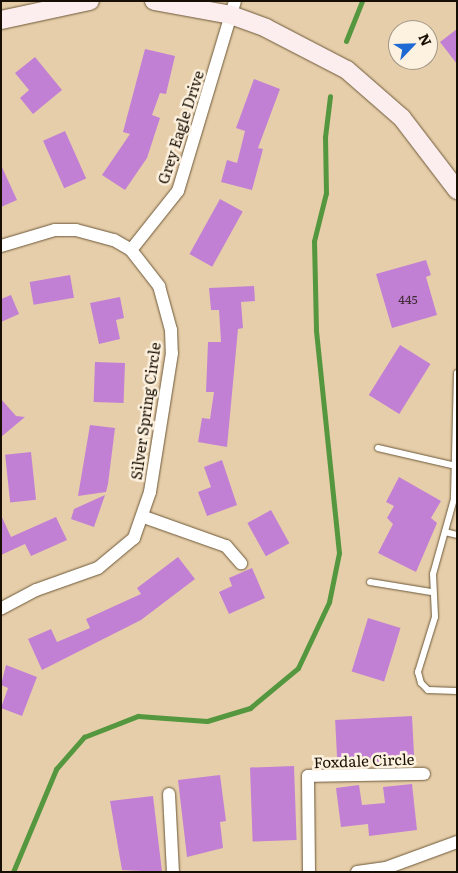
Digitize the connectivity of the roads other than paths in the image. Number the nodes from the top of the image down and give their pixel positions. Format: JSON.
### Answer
{"nodes":[{"id":1,"x":90,"y":1,"type":"edge"},
{"id":2,"x":154,"y":1,"type":"edge"},
{"id":3,"x":83,"y":2,"type":"edge"},
{"id":4,"x":233,"y":8,"type":"edge"},
{"id":5,"x":1,"y":20,"type":"edge"},
{"id":6,"x":457,"y":190,"type":"edge"},
{"id":7,"x":1,"y":246,"type":"edge"},
{"id":8,"x":131,"y":250,"type":"junction"},
{"id":9,"x":457,"y":373,"type":"edge"},
{"id":10,"x":378,"y":448,"type":"dead end"},
{"id":11,"x":456,"y":466,"type":"edge"},
{"id":12,"x":144,"y":517,"type":"junction"},
{"id":13,"x":445,"y":532,"type":"junction"},
{"id":14,"x":457,"y":535,"type":"edge"},
{"id":15,"x":241,"y":563,"type":"dead end"},
{"id":16,"x":370,"y":582,"type":"dead end"},
{"id":17,"x":431,"y":592,"type":"junction"},
{"id":18,"x":1,"y":609,"type":"edge"},
{"id":19,"x":457,"y":690,"type":"edge"},
{"id":20,"x":424,"y":774,"type":"dead end"},
{"id":21,"x":169,"y":794,"type":"dead end"},
{"id":22,"x":457,"y":842,"type":"edge"},
{"id":23,"x":173,"y":872,"type":"edge"},
{"id":24,"x":309,"y":872,"type":"edge"},
{"id":25,"x":357,"y":872,"type":"edge"}],
"edges":[{"from":1,"to":3,"type":"main road"},
{"from":2,"to":4,"type":"main road"},
{"from":3,"to":5,"type":"main road"},
{"from":4,"to":6,"type":"main road"},
{"from":4,"to":8,"type":"street","name":"Grey Eagle Drive"},
{"from":7,"to":8,"type":"street","name":"Silver Spring Circle"},
{"from":8,"to":12,"type":"street","name":"Silver Spring Circle"},
{"from":9,"to":11,"type":"lane"},
{"from":10,"to":11,"type":"lane"},
{"from":11,"to":13,"type":"lane"},
{"from":12,"to":15,"type":"street"},
{"from":12,"to":18,"type":"street","name":"Silver Spring Circle"},
{"from":13,"to":14,"type":"lane"},
{"from":13,"to":17,"type":"lane"},
{"from":16,"to":17,"type":"lane"},
{"from":17,"to":19,"type":"lane"},
{"from":20,"to":24,"type":"street","name":"Foxdale Circle"},
{"from":21,"to":23,"type":"street"},
{"from":22,"to":25,"type":"street"}]}
